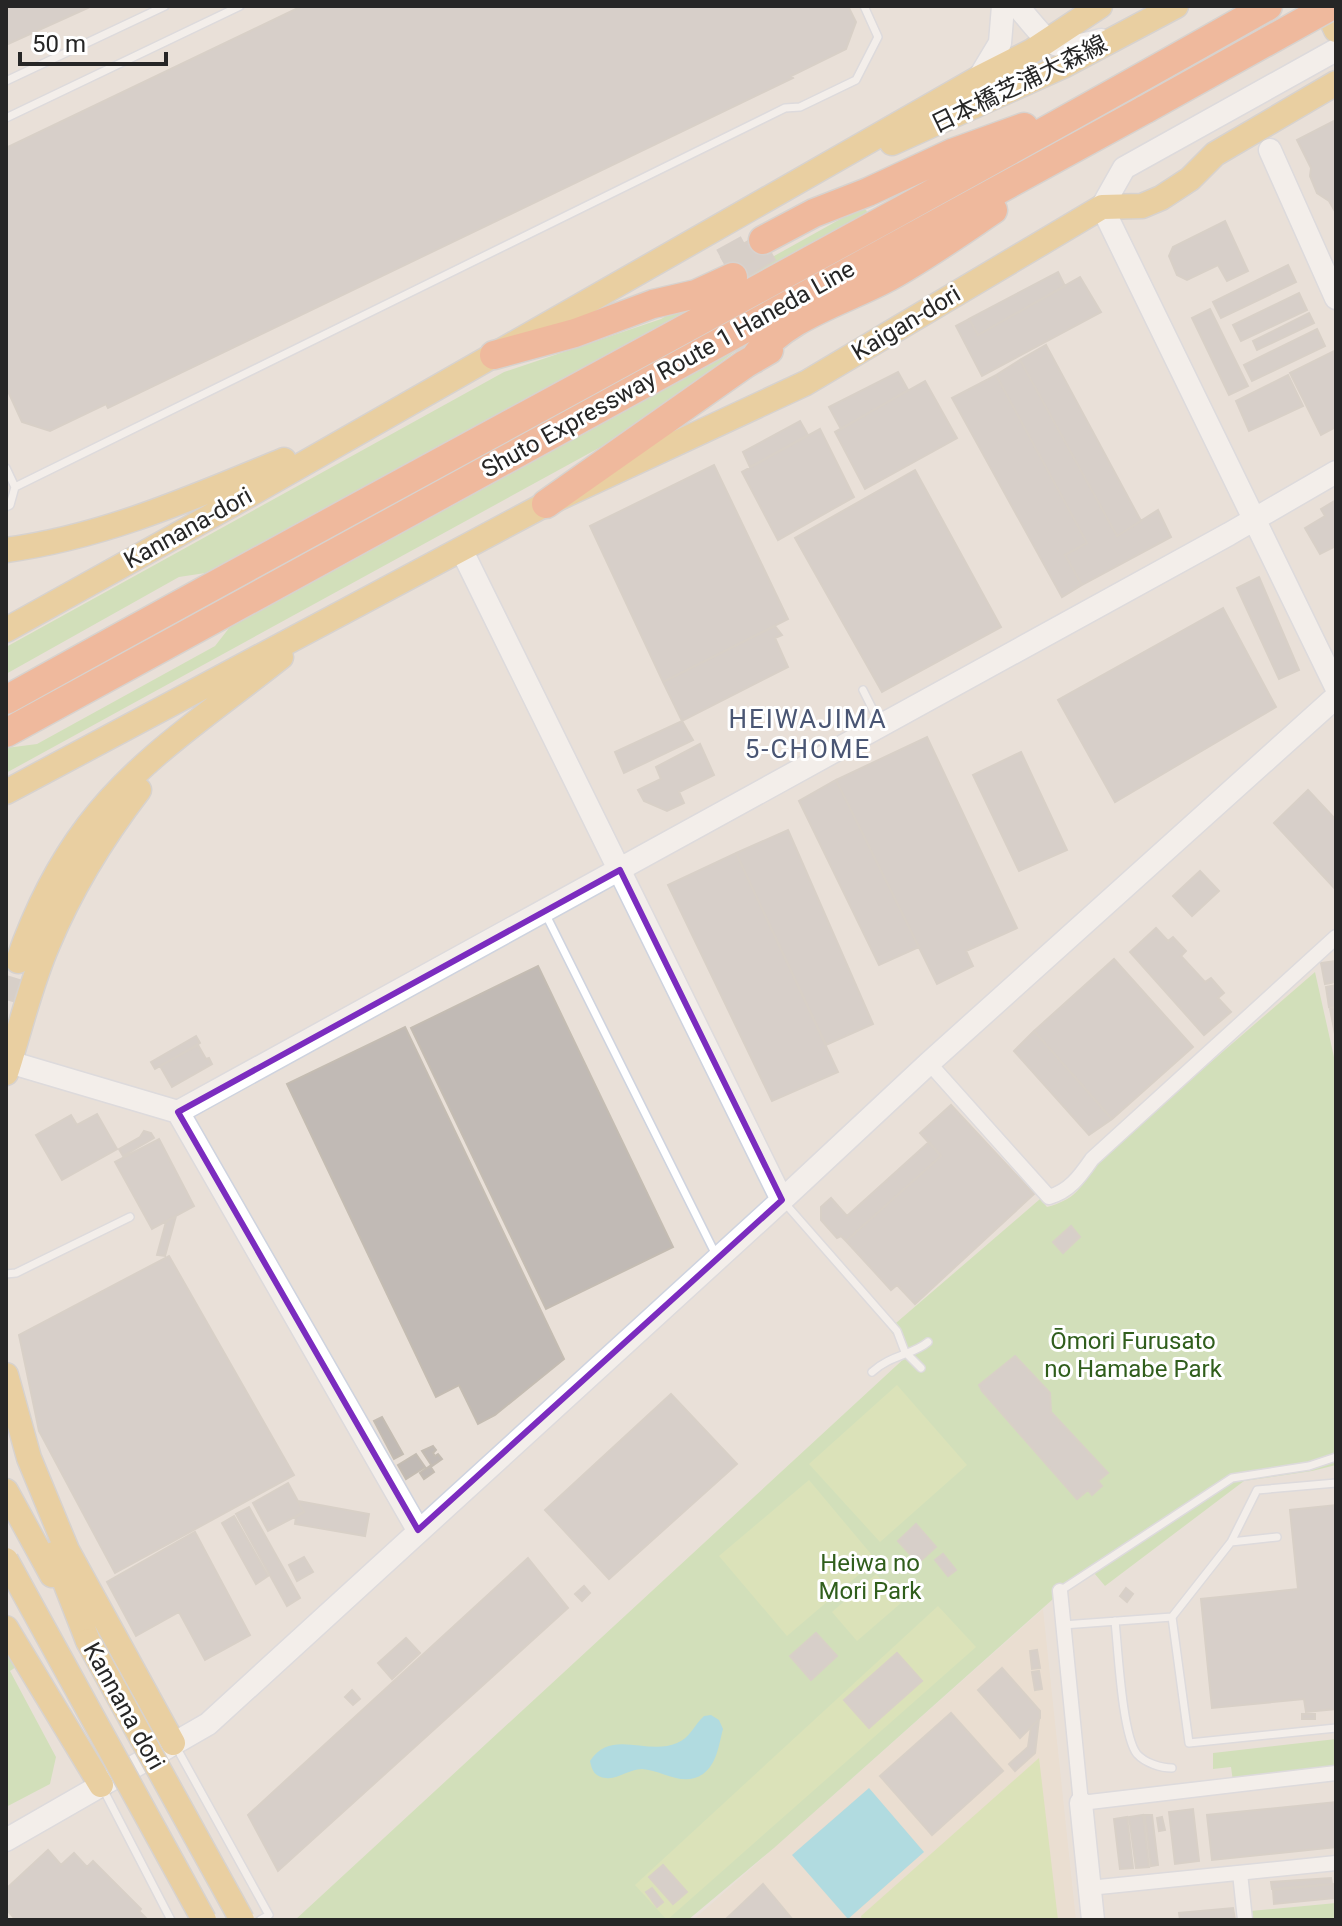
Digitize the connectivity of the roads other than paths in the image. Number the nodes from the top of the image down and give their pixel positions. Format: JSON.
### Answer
{"nodes":[{"id":1,"x":165,"y":6,"type":"edge"},
{"id":2,"x":240,"y":6,"type":"edge"},
{"id":3,"x":864,"y":6,"type":"edge"},
{"id":4,"x":1003,"y":6,"type":"edge"},
{"id":5,"x":1017,"y":6,"type":"edge"},
{"id":6,"x":1100,"y":6,"type":"edge"},
{"id":7,"x":1176,"y":6,"type":"edge"},
{"id":8,"x":1268,"y":6,"type":"edge"},
{"id":9,"x":1325,"y":6,"type":"edge"},
{"id":10,"x":1331,"y":6,"type":"edge"},
{"id":11,"x":1336,"y":30,"type":"edge"},
{"id":12,"x":1124,"y":33,"type":"junction"},
{"id":13,"x":1046,"y":41,"type":"junction"},
{"id":14,"x":1336,"y":50,"type":"edge"},
{"id":15,"x":979,"y":78,"type":"junction"},
{"id":16,"x":6,"y":81,"type":"edge"},
{"id":17,"x":1336,"y":83,"type":"edge"},
{"id":18,"x":1100,"y":99,"type":"junction"},
{"id":19,"x":6,"y":118,"type":"edge"},
{"id":20,"x":1115,"y":128,"type":"junction"},
{"id":21,"x":858,"y":149,"type":"junction"},
{"id":22,"x":1270,"y":150,"type":"dead end"},
{"id":23,"x":1102,"y":207,"type":"junction"},
{"id":24,"x":768,"y":247,"type":"tunnel mouth"},
{"id":25,"x":728,"y":269,"type":"tunnel mouth"},
{"id":26,"x":1336,"y":298,"type":"edge"},
{"id":27,"x":494,"y":355,"type":"junction"},
{"id":28,"x":370,"y":425,"type":"junction"},
{"id":29,"x":6,"y":468,"type":"edge"},
{"id":30,"x":1336,"y":472,"type":"edge"},
{"id":31,"x":15,"y":487,"type":"junction"},
{"id":32,"x":6,"y":492,"type":"edge"},
{"id":33,"x":546,"y":504,"type":"junction"},
{"id":34,"x":6,"y":507,"type":"edge"},
{"id":35,"x":1254,"y":520,"type":"junction"},
{"id":36,"x":461,"y":549,"type":"junction"},
{"id":37,"x":6,"y":550,"type":"edge"},
{"id":38,"x":332,"y":617,"type":"junction"},
{"id":39,"x":6,"y":630,"type":"edge"},
{"id":40,"x":1336,"y":687,"type":"edge"},
{"id":41,"x":863,"y":690,"type":"dead end"},
{"id":42,"x":1336,"y":697,"type":"edge"},
{"id":43,"x":6,"y":700,"type":"edge"},
{"id":44,"x":881,"y":726,"type":"junction"},
{"id":45,"x":6,"y":733,"type":"edge"},
{"id":46,"x":179,"y":737,"type":"junction"},
{"id":47,"x":6,"y":792,"type":"edge"},
{"id":48,"x":620,"y":870,"type":"junction"},
{"id":49,"x":544,"y":911,"type":"junction"},
{"id":50,"x":1336,"y":937,"type":"edge"},
{"id":51,"x":18,"y":961,"type":"tunnel mouth"},
{"id":52,"x":929,"y":1063,"type":"junction"},
{"id":53,"x":8,"y":1068,"type":"edge"},
{"id":54,"x":178,"y":1112,"type":"junction"},
{"id":55,"x":782,"y":1200,"type":"junction"},
{"id":56,"x":130,"y":1217,"type":"dead end"},
{"id":57,"x":718,"y":1259,"type":"junction"},
{"id":58,"x":6,"y":1274,"type":"edge"},
{"id":59,"x":928,"y":1342,"type":"dead end"},
{"id":60,"x":905,"y":1352,"type":"junction"},
{"id":61,"x":921,"y":1368,"type":"dead end"},
{"id":62,"x":872,"y":1372,"type":"dead end"},
{"id":63,"x":6,"y":1375,"type":"edge"},
{"id":64,"x":6,"y":1437,"type":"edge"},
{"id":65,"x":1336,"y":1457,"type":"edge"},
{"id":66,"x":1336,"y":1483,"type":"edge"},
{"id":67,"x":6,"y":1491,"type":"edge"},
{"id":68,"x":418,"y":1530,"type":"junction"},
{"id":69,"x":1277,"y":1537,"type":"dead end"},
{"id":70,"x":1231,"y":1542,"type":"junction"},
{"id":71,"x":6,"y":1560,"type":"edge"},
{"id":72,"x":6,"y":1582,"type":"edge"},
{"id":73,"x":1060,"y":1591,"type":"joint"},
{"id":74,"x":1172,"y":1617,"type":"junction"},
{"id":75,"x":1115,"y":1621,"type":"junction"},
{"id":76,"x":1063,"y":1625,"type":"junction"},
{"id":77,"x":6,"y":1628,"type":"edge"},
{"id":78,"x":88,"y":1641,"type":"junction"},
{"id":79,"x":58,"y":1655,"type":"junction"},
{"id":80,"x":1336,"y":1728,"type":"edge"},
{"id":81,"x":173,"y":1743,"type":"junction"},
{"id":82,"x":1172,"y":1768,"type":"dead end"},
{"id":83,"x":1336,"y":1773,"type":"edge"},
{"id":84,"x":101,"y":1785,"type":"junction"},
{"id":85,"x":1081,"y":1803,"type":"junction"},
{"id":86,"x":6,"y":1840,"type":"edge"},
{"id":87,"x":1336,"y":1863,"type":"edge"},
{"id":88,"x":1240,"y":1873,"type":"junction"},
{"id":89,"x":1089,"y":1888,"type":"junction"},
{"id":90,"x":270,"y":1918,"type":"edge"},
{"id":91,"x":171,"y":1920,"type":"edge"},
{"id":92,"x":204,"y":1920,"type":"edge"},
{"id":93,"x":242,"y":1920,"type":"edge"},
{"id":94,"x":260,"y":1920,"type":"edge"},
{"id":95,"x":1093,"y":1920,"type":"edge"},
{"id":96,"x":1245,"y":1920,"type":"edge"}],
"edges":[{"from":1,"to":16,"type":"lane"},
{"from":2,"to":19,"type":"lane"},
{"from":3,"to":31,"type":"lane"},
{"from":4,"to":15,"type":"street"},
{"from":5,"to":13,"type":"street"},
{"from":6,"to":13,"type":"main road"},
{"from":7,"to":12,"type":"main road","name":"日本橋芝浦大森線"},
{"from":8,"to":18,"type":"highway","name":"Shuto Expressway Route 1 Haneda Line"},
{"from":9,"to":11,"type":"main road"},
{"from":10,"to":20,"type":"highway","bridge":true},
{"from":12,"to":13,"type":"street"},
{"from":12,"to":21,"type":"main road","name":"日本橋芝浦大森線"},
{"from":13,"to":15,"type":"main road"},
{"from":14,"to":23,"type":"street"},
{"from":15,"to":21,"type":"main road"},
{"from":17,"to":23,"type":"main road","name":"Kaigan-dori"},
{"from":18,"to":24,"type":"highway"},
{"from":18,"to":43,"type":"highway","name":"Shuto Expressway Route 1 Haneda Line"},
{"from":20,"to":33,"type":"highway"},
{"from":20,"to":45,"type":"highway","name":"Shuto Expressway Route 1 Haneda Line"},
{"from":21,"to":27,"type":"main road"},
{"from":22,"to":26,"type":"street"},
{"from":23,"to":33,"type":"main road","name":"Kaigan-dori"},
{"from":23,"to":35,"type":"street"},
{"from":25,"to":27,"type":"highway"},
{"from":27,"to":28,"type":"main road"},
{"from":28,"to":37,"type":"main road"},
{"from":28,"to":39,"type":"main road","name":"Kannana-dori"},
{"from":29,"to":31,"type":"lane"},
{"from":30,"to":35,"type":"street"},
{"from":31,"to":32,"type":"lane"},
{"from":31,"to":34,"type":"lane"},
{"from":33,"to":36,"type":"main road","name":"Kaigan-dori"},
{"from":35,"to":40,"type":"street"},
{"from":35,"to":44,"type":"street"},
{"from":36,"to":38,"type":"main road"},
{"from":36,"to":48,"type":"street"},
{"from":38,"to":46,"type":"main road"},
{"from":38,"to":47,"type":"main road"},
{"from":41,"to":44,"type":"lane"},
{"from":42,"to":52,"type":"street"},
{"from":44,"to":48,"type":"street"},
{"from":46,"to":51,"type":"main road"},
{"from":46,"to":53,"type":"main road"},
{"from":48,"to":49,"type":"street"},
{"from":48,"to":55,"type":"street"},
{"from":49,"to":54,"type":"street"},
{"from":49,"to":57,"type":"lane"},
{"from":50,"to":52,"type":"street"},
{"from":52,"to":55,"type":"street"},
{"from":53,"to":54,"type":"street"},
{"from":54,"to":68,"type":"street"},
{"from":55,"to":57,"type":"street"},
{"from":55,"to":60,"type":"lane"},
{"from":56,"to":58,"type":"lane"},
{"from":57,"to":68,"type":"street"},
{"from":59,"to":60,"type":"lane"},
{"from":60,"to":61,"type":"lane"},
{"from":60,"to":62,"type":"lane"},
{"from":63,"to":81,"type":"main road"},
{"from":64,"to":78,"type":"main road"},
{"from":65,"to":73,"type":"lane"},
{"from":66,"to":70,"type":"lane"},
{"from":67,"to":78,"type":"main road","name":"Kannana dori"},
{"from":68,"to":81,"type":"street"},
{"from":69,"to":70,"type":"lane"},
{"from":70,"to":74,"type":"lane"},
{"from":71,"to":79,"type":"main road","name":"Kannana dori","bridge":true},
{"from":72,"to":79,"type":"main road","bridge":true},
{"from":73,"to":76,"type":"street"},
{"from":74,"to":75,"type":"lane"},
{"from":74,"to":80,"type":"lane"},
{"from":75,"to":76,"type":"lane"},
{"from":75,"to":82,"type":"lane"},
{"from":76,"to":85,"type":"street"},
{"from":77,"to":84,"type":"main road"},
{"from":78,"to":93,"type":"main road","name":"Kannana dori","bridge":true},
{"from":79,"to":92,"type":"main road","name":"Kannana dori","bridge":true},
{"from":81,"to":84,"type":"street"},
{"from":81,"to":90,"type":"lane"},
{"from":83,"to":85,"type":"street"},
{"from":84,"to":86,"type":"street"},
{"from":84,"to":91,"type":"lane"},
{"from":85,"to":89,"type":"street"},
{"from":87,"to":88,"type":"street"},
{"from":88,"to":89,"type":"street"},
{"from":88,"to":96,"type":"street"},
{"from":89,"to":95,"type":"street"},
{"from":90,"to":94,"type":"lane"}]}
